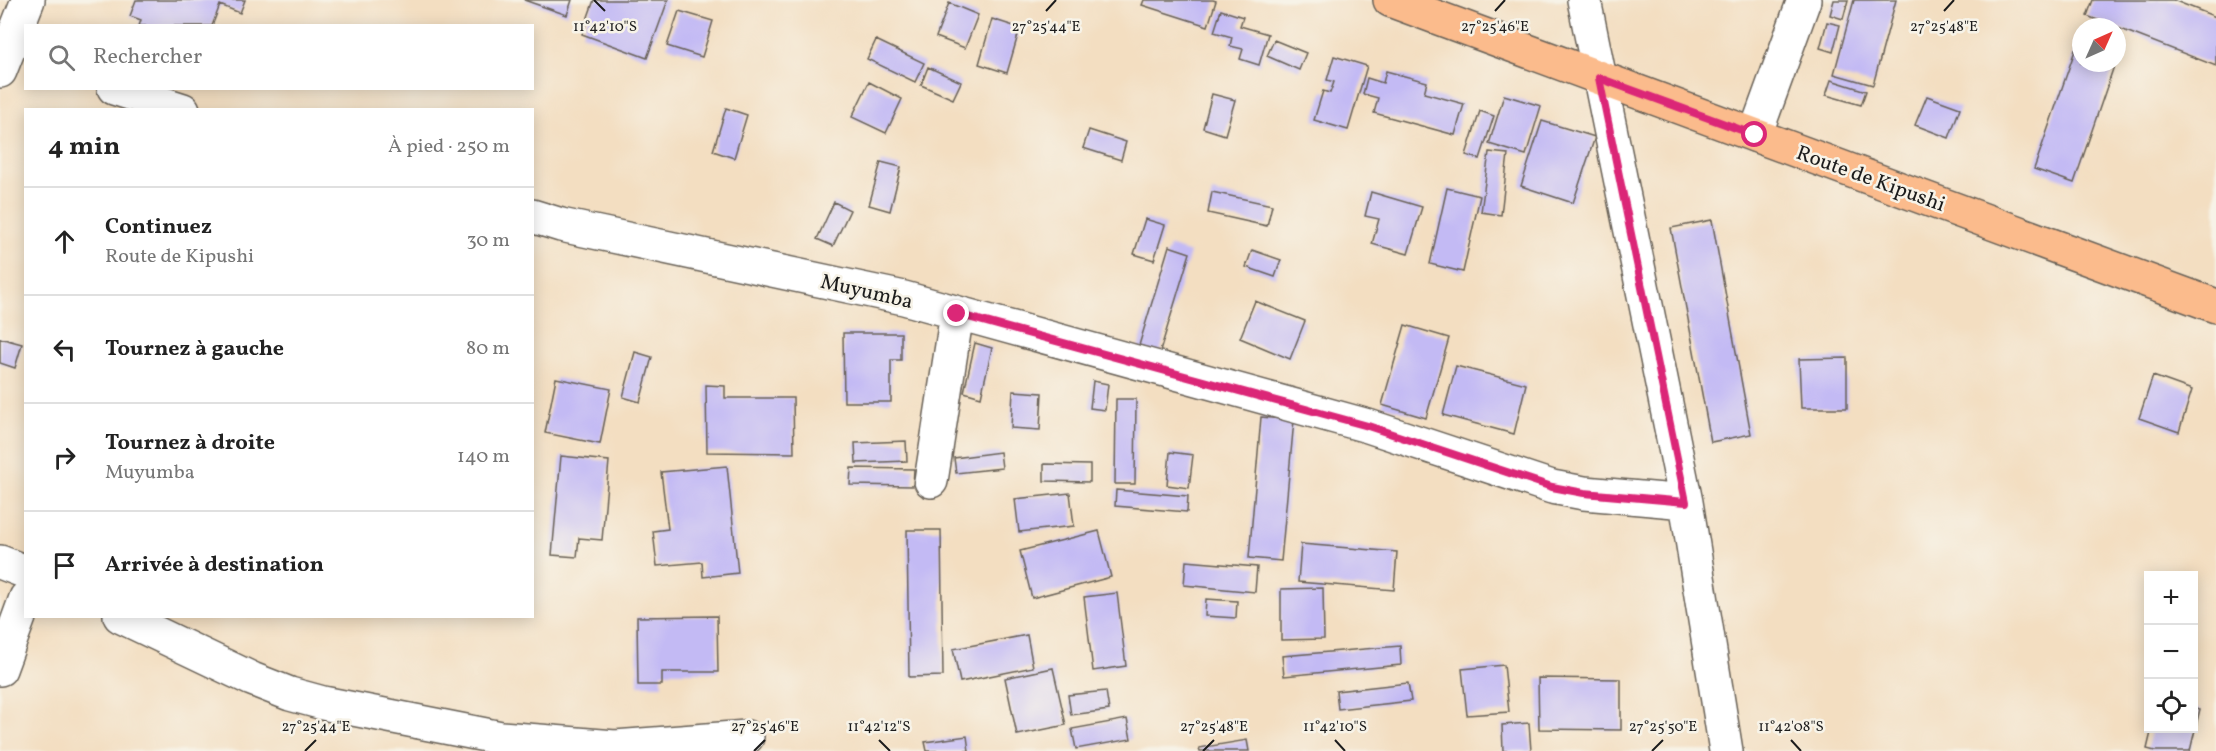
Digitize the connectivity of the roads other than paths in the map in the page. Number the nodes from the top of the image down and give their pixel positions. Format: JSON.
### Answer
{"nodes":[{"id":1,"x":28,"y":0,"type":"edge"},
{"id":2,"x":1390,"y":0,"type":"edge"},
{"id":3,"x":1584,"y":0,"type":"edge"},
{"id":4,"x":1804,"y":0,"type":"edge"},
{"id":5,"x":8,"y":60,"type":"edge"},
{"id":6,"x":1599,"y":78,"type":"junction"},
{"id":7,"x":120,"y":90,"type":"edge"},
{"id":8,"x":177,"y":108,"type":"edge"},
{"id":9,"x":1755,"y":135,"type":"junction"},
{"id":10,"x":534,"y":217,"type":"edge"},
{"id":11,"x":2216,"y":306,"type":"edge"},
{"id":12,"x":957,"y":314,"type":"junction"},
{"id":13,"x":931,"y":481,"type":"dead end"},
{"id":14,"x":1686,"y":502,"type":"junction"},
{"id":15,"x":0,"y":562,"type":"edge"},
{"id":16,"x":24,"y":571,"type":"edge"},
{"id":17,"x":24,"y":603,"type":"edge"},
{"id":18,"x":124,"y":618,"type":"edge"},
{"id":19,"x":0,"y":669,"type":"edge"},
{"id":20,"x":747,"y":737,"type":"dead end"},
{"id":21,"x":502,"y":745,"type":"edge"},
{"id":22,"x":1726,"y":751,"type":"edge"}],
"edges":[{"from":1,"to":5,"type":"street"},
{"from":2,"to":6,"type":"main road","name":"Route de Kipushi"},
{"from":3,"to":6,"type":"street"},
{"from":4,"to":9,"type":"street"},
{"from":6,"to":9,"type":"main road","name":"Route de Kipushi"},
{"from":6,"to":14,"type":"street"},
{"from":7,"to":8,"type":"street"},
{"from":9,"to":11,"type":"main road","name":"Route de Kipushi"},
{"from":10,"to":12,"type":"street","name":"Muyumba"},
{"from":12,"to":13,"type":"street"},
{"from":12,"to":14,"type":"street","name":"Muyumba"},
{"from":14,"to":22,"type":"street"},
{"from":15,"to":16,"type":"street"},
{"from":17,"to":19,"type":"street"},
{"from":18,"to":21,"type":"street"},
{"from":20,"to":21,"type":"street"}]}
